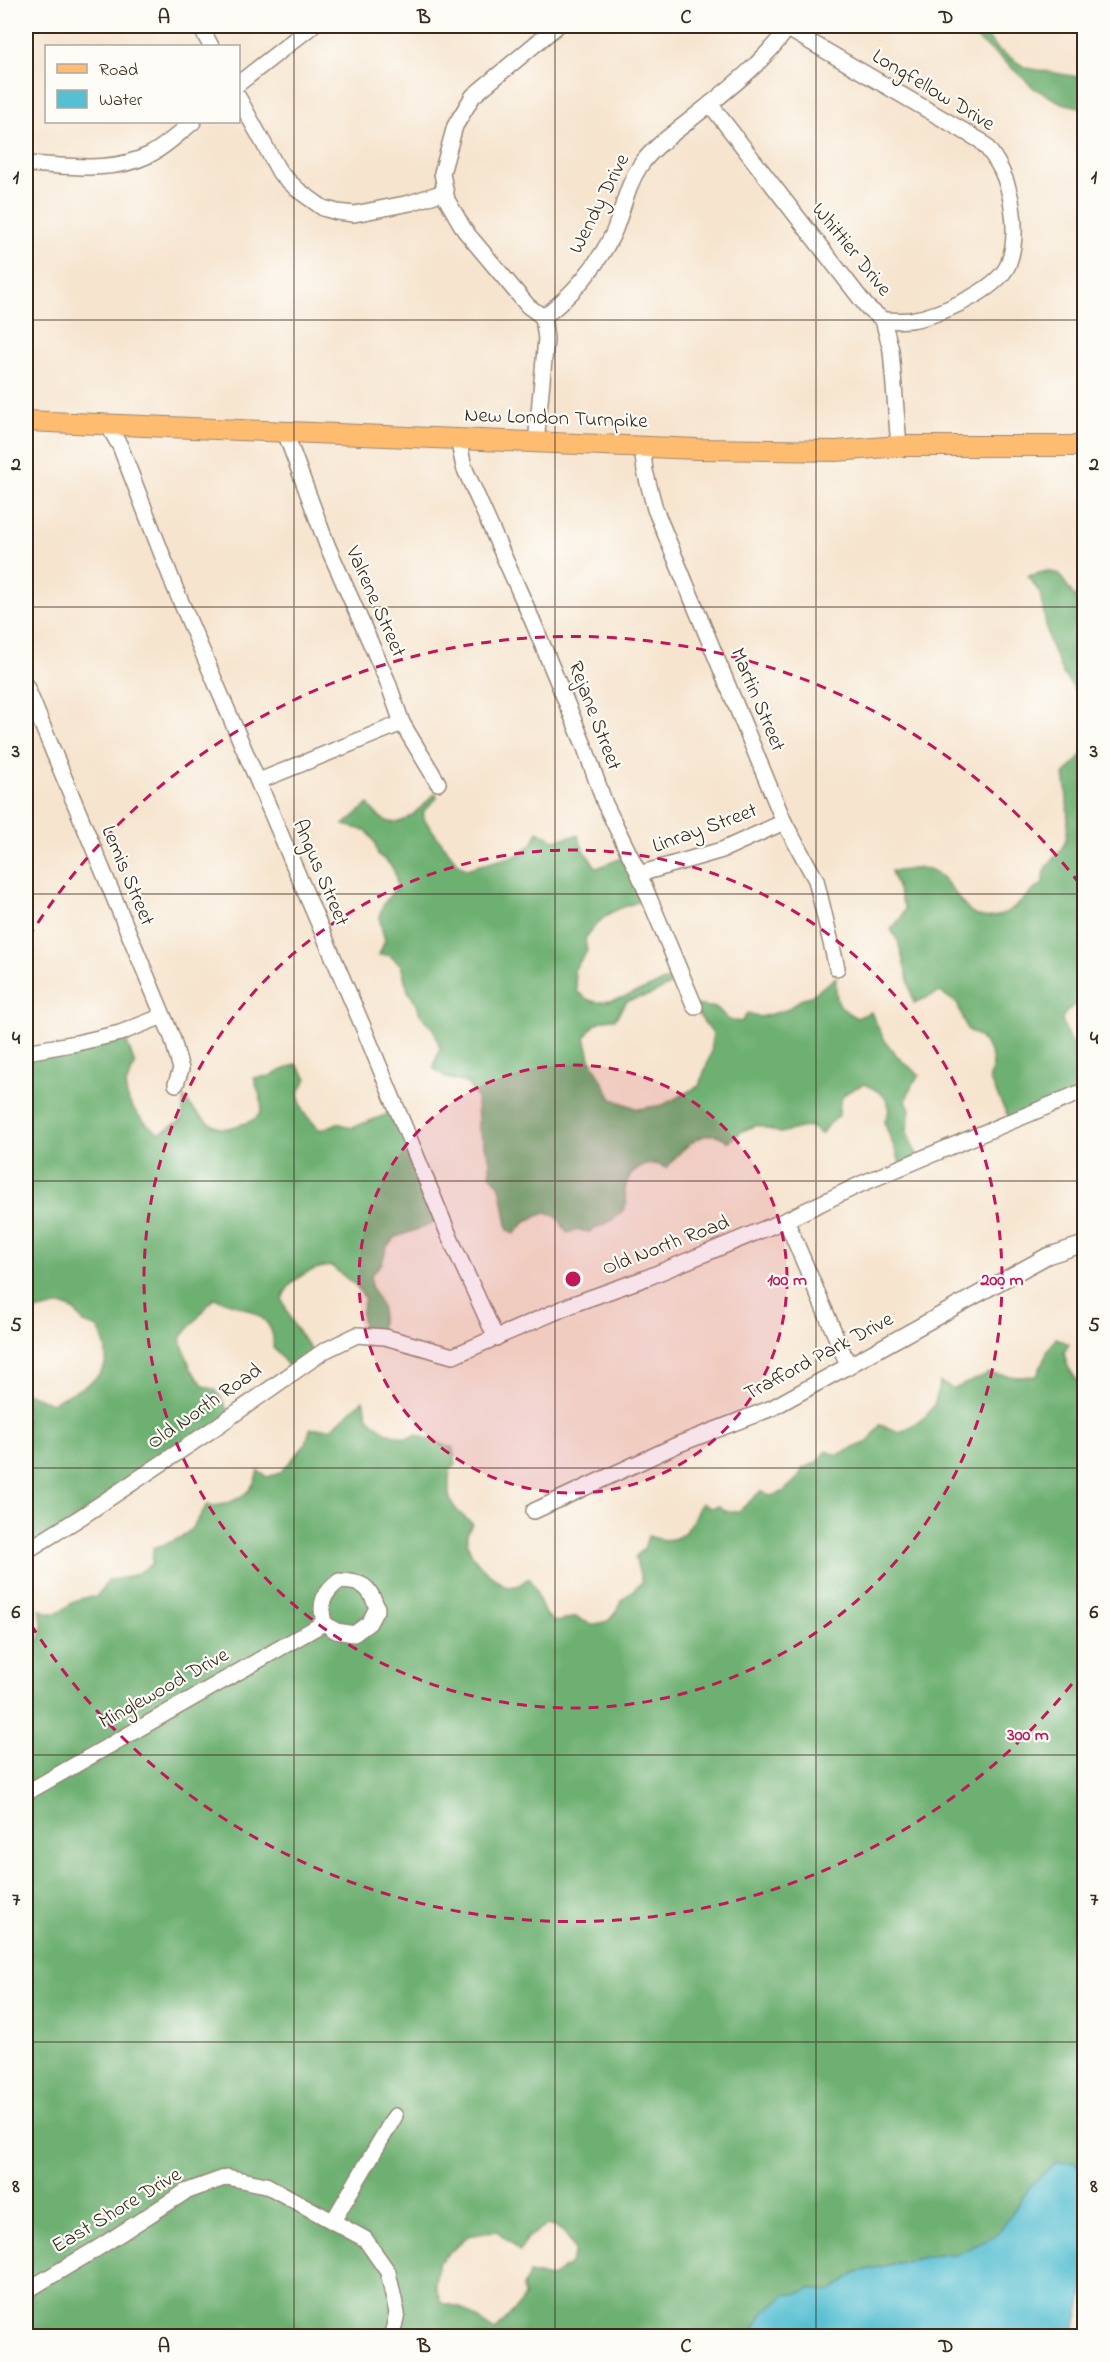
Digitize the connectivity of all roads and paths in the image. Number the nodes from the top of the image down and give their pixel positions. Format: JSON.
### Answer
{"nodes":[{"id":1,"x":200,"y":26,"type":"edge"},
{"id":2,"x":312,"y":26,"type":"edge"},
{"id":3,"x":557,"y":26,"type":"edge"},
{"id":4,"x":787,"y":26,"type":"edge"},
{"id":5,"x":210,"y":45,"type":"edge"},
{"id":6,"x":240,"y":82,"type":"edge"},
{"id":7,"x":240,"y":102,"type":"edge"},
{"id":8,"x":710,"y":104,"type":"junction"},
{"id":9,"x":192,"y":123,"type":"edge"},
{"id":10,"x":26,"y":164,"type":"edge"},
{"id":11,"x":444,"y":192,"type":"junction"},
{"id":12,"x":543,"y":317,"type":"junction"},
{"id":13,"x":883,"y":320,"type":"junction"},
{"id":14,"x":26,"y":421,"type":"edge"},
{"id":15,"x":107,"y":424,"type":"junction"},
{"id":16,"x":285,"y":432,"type":"junction"},
{"id":17,"x":458,"y":439,"type":"junction"},
{"id":18,"x":536,"y":443,"type":"junction"},
{"id":19,"x":899,"y":446,"type":"junction"},
{"id":20,"x":1084,"y":446,"type":"edge"},
{"id":21,"x":642,"y":447,"type":"junction"},
{"id":22,"x":26,"y":686,"type":"edge"},
{"id":23,"x":402,"y":723,"type":"junction"},
{"id":24,"x":259,"y":781,"type":"junction"},
{"id":25,"x":438,"y":783,"type":"dead end"},
{"id":26,"x":784,"y":822,"type":"junction"},
{"id":27,"x":639,"y":874,"type":"junction"},
{"id":28,"x":837,"y":968,"type":"dead end"},
{"id":29,"x":695,"y":1007,"type":"dead end"},
{"id":30,"x":164,"y":1016,"type":"junction"},
{"id":31,"x":26,"y":1052,"type":"edge"},
{"id":32,"x":176,"y":1084,"type":"dead end"},
{"id":33,"x":1084,"y":1091,"type":"edge"},
{"id":34,"x":786,"y":1220,"type":"junction"},
{"id":35,"x":1084,"y":1244,"type":"edge"},
{"id":36,"x":496,"y":1338,"type":"junction"},
{"id":37,"x":849,"y":1367,"type":"junction"},
{"id":38,"x":534,"y":1511,"type":"dead end"},
{"id":39,"x":26,"y":1551,"type":"edge"},
{"id":40,"x":324,"y":1623,"type":"dead end"},
{"id":41,"x":26,"y":1793,"type":"edge"},
{"id":42,"x":395,"y":2116,"type":"dead end"},
{"id":43,"x":333,"y":2221,"type":"junction"},
{"id":44,"x":26,"y":2290,"type":"edge"},
{"id":45,"x":392,"y":2337,"type":"edge"}],
"edges":[{"from":1,"to":5,"type":"street"},
{"from":2,"to":6,"type":"street"},
{"from":3,"to":11,"type":"street"},
{"from":4,"to":8,"type":"street","name":"Wendy Drive"},
{"from":4,"to":13,"type":"street","name":"Longfellow Drive"},
{"from":7,"to":11,"type":"street"},
{"from":8,"to":12,"type":"street","name":"Wendy Drive"},
{"from":8,"to":13,"type":"street","name":"Whittier Drive"},
{"from":9,"to":10,"type":"street"},
{"from":11,"to":12,"type":"street"},
{"from":12,"to":18,"type":"street"},
{"from":13,"to":19,"type":"street","name":"Whittier Drive"},
{"from":14,"to":15,"type":"main road","name":"New London Turnpike"},
{"from":15,"to":16,"type":"main road","name":"New London Turnpike"},
{"from":15,"to":24,"type":"street","name":"Angus Street"},
{"from":16,"to":17,"type":"main road","name":"New London Turnpike"},
{"from":16,"to":23,"type":"street","name":"Valrene Street"},
{"from":17,"to":18,"type":"main road","name":"New London Turnpike"},
{"from":17,"to":27,"type":"street","name":"Rejane Street"},
{"from":18,"to":21,"type":"main road","name":"New London Turnpike"},
{"from":19,"to":20,"type":"main road","name":"New London Turnpike"},
{"from":19,"to":21,"type":"main road","name":"New London Turnpike"},
{"from":21,"to":26,"type":"street","name":"Martin Street"},
{"from":22,"to":30,"type":"street","name":"Lemis Street"},
{"from":23,"to":24,"type":"street"},
{"from":23,"to":25,"type":"street","name":"Valrene Street"},
{"from":24,"to":36,"type":"street","name":"Angus Street"},
{"from":26,"to":27,"type":"street","name":"Linray Street"},
{"from":26,"to":28,"type":"street","name":"Martin Street"},
{"from":27,"to":29,"type":"street","name":"Rejane Street"},
{"from":30,"to":31,"type":"street"},
{"from":30,"to":32,"type":"street","name":"Lemis Street"},
{"from":33,"to":34,"type":"street","name":"Old North Road"},
{"from":34,"to":36,"type":"street","name":"Old North Road"},
{"from":34,"to":37,"type":"street"},
{"from":35,"to":37,"type":"street","name":"Trafford Park Drive"},
{"from":36,"to":39,"type":"street","name":"Old North Road"},
{"from":37,"to":38,"type":"street","name":"Trafford Park Drive"},
{"from":40,"to":41,"type":"street","name":"Minglewood Drive"},
{"from":42,"to":43,"type":"street"},
{"from":43,"to":44,"type":"street","name":"East Shore Drive"},
{"from":43,"to":45,"type":"street","name":"East Shore Drive"}]}
